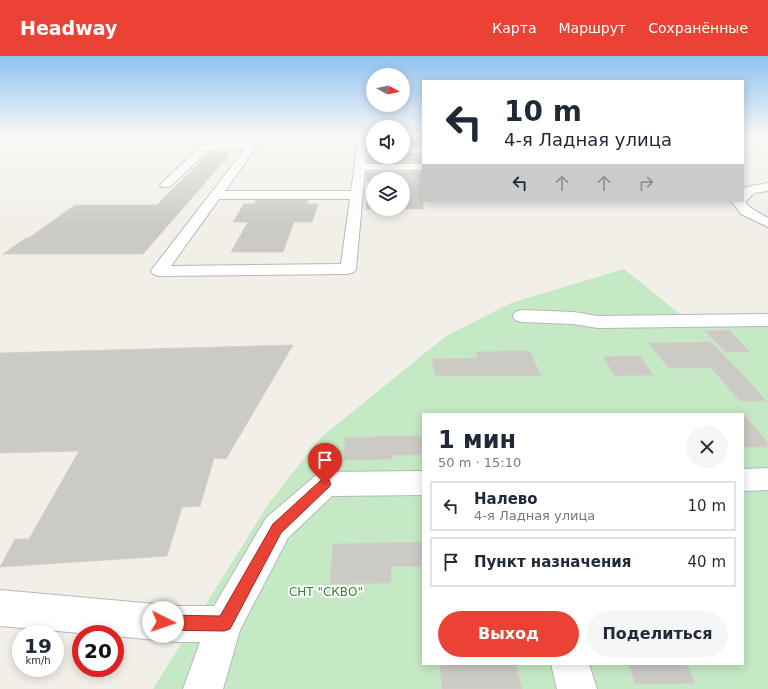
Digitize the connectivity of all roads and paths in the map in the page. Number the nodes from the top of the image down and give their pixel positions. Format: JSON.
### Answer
{"nodes":[{"id":1,"x":186,"y":166,"type":"edge"},
{"id":2,"x":238,"y":166,"type":"edge"},
{"id":3,"x":360,"y":167,"type":"joint"},
{"id":4,"x":422,"y":167,"type":"edge"},
{"id":5,"x":744,"y":178,"type":"edge"},
{"id":6,"x":166,"y":185,"type":"dead end"},
{"id":7,"x":765,"y":187,"type":"edge"},
{"id":8,"x":216,"y":195,"type":"junction"},
{"id":9,"x":356,"y":195,"type":"junction"},
{"id":10,"x":744,"y":196,"type":"edge"},
{"id":11,"x":738,"y":202,"type":"edge"},
{"id":12,"x":768,"y":223,"type":"edge"},
{"id":13,"x":522,"y":316,"type":"dead end"},
{"id":14,"x":768,"y":320,"type":"edge"},
{"id":15,"x":768,"y":479,"type":"edge"},
{"id":16,"x":744,"y":480,"type":"edge"},
{"id":17,"x":422,"y":482,"type":"edge"},
{"id":18,"x":0,"y":608,"type":"edge"},
{"id":19,"x":224,"y":624,"type":"junction"},
{"id":20,"x":570,"y":665,"type":"edge"},
{"id":21,"x":203,"y":689,"type":"edge"},
{"id":22,"x":577,"y":689,"type":"edge"}],
"edges":[{"from":1,"to":6,"type":"lane"},
{"from":2,"to":8,"type":"lane"},
{"from":3,"to":4,"type":"lane"},
{"from":3,"to":9,"type":"lane"},
{"from":5,"to":7,"type":"lane"},
{"from":7,"to":10,"type":"lane"},
{"from":8,"to":9,"type":"lane"},
{"from":8,"to":9,"type":"lane"},
{"from":11,"to":12,"type":"lane"},
{"from":13,"to":14,"type":"lane"},
{"from":15,"to":16,"type":"lane"},
{"from":17,"to":19,"type":"lane"},
{"from":18,"to":19,"type":"lane"},
{"from":19,"to":21,"type":"lane"},
{"from":20,"to":22,"type":"lane"}]}
